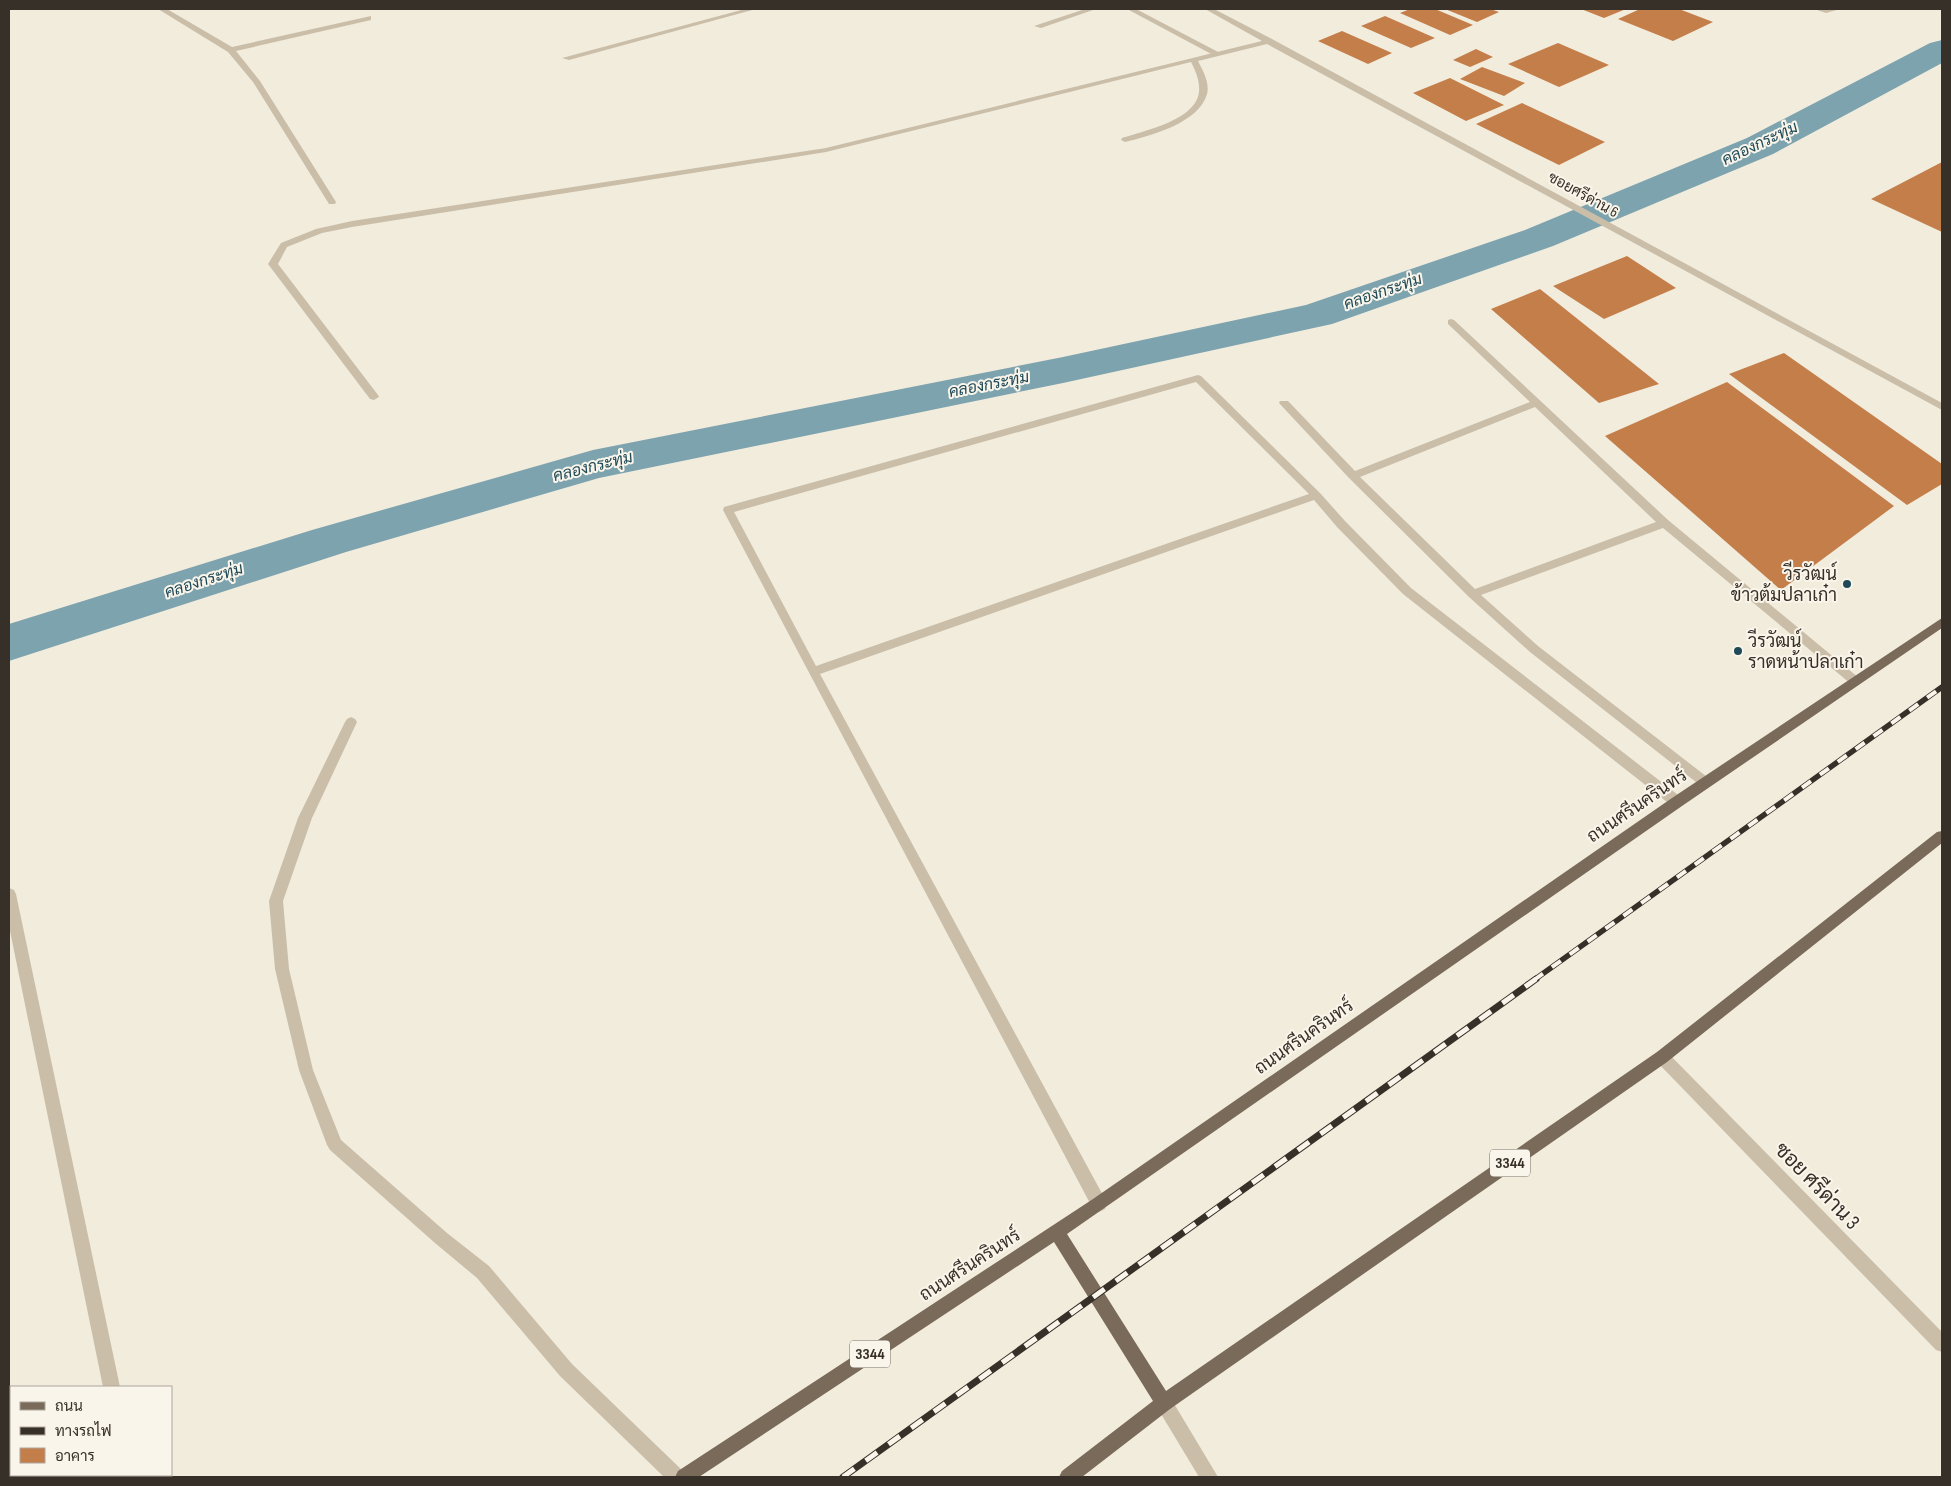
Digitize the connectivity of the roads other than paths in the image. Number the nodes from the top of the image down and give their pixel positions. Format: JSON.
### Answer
{"nodes":[{"id":1,"x":162,"y":9,"type":"edge"},
{"id":2,"x":752,"y":9,"type":"edge"},
{"id":3,"x":1092,"y":9,"type":"edge"},
{"id":4,"x":1131,"y":9,"type":"edge"},
{"id":5,"x":1209,"y":9,"type":"edge"},
{"id":6,"x":1818,"y":9,"type":"edge"},
{"id":7,"x":1836,"y":9,"type":"edge"},
{"id":8,"x":368,"y":18,"type":"dead end"},
{"id":9,"x":1038,"y":26,"type":"dead end"},
{"id":10,"x":1269,"y":41,"type":"junction"},
{"id":11,"x":231,"y":50,"type":"junction"},
{"id":12,"x":1218,"y":54,"type":"junction"},
{"id":13,"x":566,"y":58,"type":"dead end"},
{"id":14,"x":1194,"y":60,"type":"junction"},
{"id":15,"x":1126,"y":140,"type":"dead end"},
{"id":16,"x":332,"y":202,"type":"dead end"},
{"id":17,"x":1451,"y":322,"type":"dead end"},
{"id":18,"x":374,"y":397,"type":"dead end"},
{"id":19,"x":1284,"y":403,"type":"dead end"},
{"id":20,"x":1537,"y":403,"type":"junction"},
{"id":21,"x":1942,"y":407,"type":"edge"},
{"id":22,"x":1353,"y":476,"type":"junction"},
{"id":23,"x":1316,"y":495,"type":"junction"},
{"id":24,"x":1664,"y":523,"type":"junction"},
{"id":25,"x":1473,"y":594,"type":"junction"},
{"id":26,"x":1942,"y":622,"type":"edge"},
{"id":27,"x":813,"y":672,"type":"junction"},
{"id":28,"x":1855,"y":681,"type":"junction"},
{"id":29,"x":351,"y":722,"type":"dead end"},
{"id":30,"x":1706,"y":783,"type":"junction"},
{"id":31,"x":1677,"y":802,"type":"junction"},
{"id":32,"x":1942,"y":836,"type":"edge"},
{"id":33,"x":9,"y":894,"type":"edge"},
{"id":34,"x":1662,"y":1057,"type":"junction"},
{"id":35,"x":1099,"y":1204,"type":"junction"},
{"id":36,"x":1057,"y":1232,"type":"junction"},
{"id":37,"x":1942,"y":1344,"type":"edge"},
{"id":38,"x":112,"y":1386,"type":"edge"},
{"id":39,"x":1164,"y":1403,"type":"junction"},
{"id":40,"x":677,"y":1477,"type":"edge"},
{"id":41,"x":684,"y":1477,"type":"edge"},
{"id":42,"x":1068,"y":1477,"type":"edge"},
{"id":43,"x":1209,"y":1477,"type":"edge"}],
"edges":[{"from":1,"to":11,"type":"street"},
{"from":2,"to":13,"type":"street"},
{"from":3,"to":9,"type":"street"},
{"from":4,"to":12,"type":"street"},
{"from":5,"to":10,"type":"street","name":"ซอยศรีด่าน 6"},
{"from":6,"to":7,"type":"street"},
{"from":8,"to":11,"type":"street"},
{"from":10,"to":12,"type":"street"},
{"from":10,"to":21,"type":"street","name":"ซอยศรีด่าน 6"},
{"from":11,"to":16,"type":"street"},
{"from":12,"to":14,"type":"street"},
{"from":14,"to":15,"type":"street"},
{"from":14,"to":18,"type":"street"},
{"from":17,"to":20,"type":"street"},
{"from":19,"to":22,"type":"street"},
{"from":20,"to":22,"type":"street"},
{"from":20,"to":24,"type":"street"},
{"from":22,"to":25,"type":"street"},
{"from":23,"to":27,"type":"street"},
{"from":23,"to":27,"type":"street"},
{"from":23,"to":31,"type":"street"},
{"from":24,"to":25,"type":"street"},
{"from":24,"to":28,"type":"street"},
{"from":25,"to":30,"type":"street"},
{"from":26,"to":28,"type":"main road","name":"ถนนศรีนครินทร์","number":"3344"},
{"from":27,"to":35,"type":"street"},
{"from":28,"to":30,"type":"main road","name":"ถนนศรีนครินทร์","number":"3344"},
{"from":29,"to":40,"type":"street"},
{"from":30,"to":31,"type":"main road","name":"ถนนศรีนครินทร์","number":"3344"},
{"from":31,"to":35,"type":"main road","name":"ถนนศรีนครินทร์","number":"3344"},
{"from":32,"to":34,"type":"main road","number":"3344"},
{"from":33,"to":38,"type":"street"},
{"from":34,"to":37,"type":"street","name":"ซอย ศรีด่าน 3"},
{"from":34,"to":39,"type":"main road","number":"3344"},
{"from":35,"to":36,"type":"main road","name":"ถนนศรีนครินทร์","number":"3344"},
{"from":36,"to":39,"type":"main road"},
{"from":36,"to":41,"type":"main road","name":"ถนนศรีนครินทร์","number":"3344"},
{"from":39,"to":42,"type":"main road","number":"3344"},
{"from":39,"to":43,"type":"street"}]}
